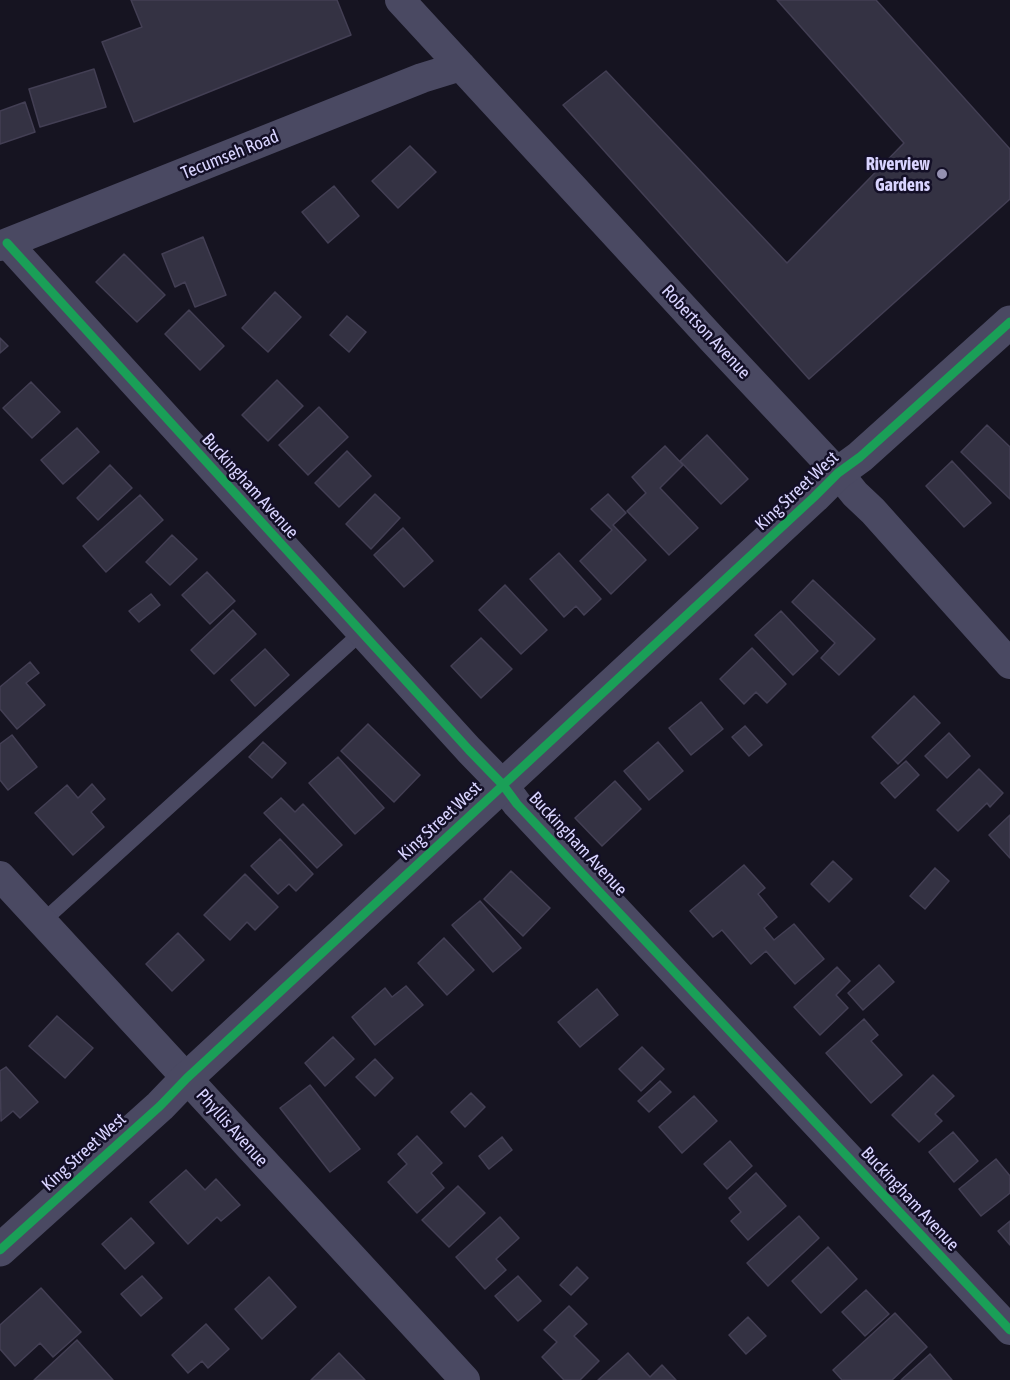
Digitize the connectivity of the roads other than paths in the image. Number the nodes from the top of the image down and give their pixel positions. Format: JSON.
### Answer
{"nodes":[{"id":1,"x":400,"y":0,"type":"edge"},
{"id":2,"x":462,"y":66,"type":"junction"},
{"id":3,"x":3,"y":244,"type":"edge"},
{"id":4,"x":1010,"y":322,"type":"edge"},
{"id":5,"x":838,"y":473,"type":"junction"},
{"id":6,"x":362,"y":633,"type":"junction"},
{"id":7,"x":1010,"y":664,"type":"edge"},
{"id":8,"x":503,"y":785,"type":"junction"},
{"id":9,"x":0,"y":876,"type":"edge"},
{"id":10,"x":42,"y":922,"type":"junction"},
{"id":11,"x":187,"y":1078,"type":"junction"},
{"id":12,"x":0,"y":1250,"type":"edge"},
{"id":13,"x":1010,"y":1330,"type":"edge"},
{"id":14,"x":465,"y":1380,"type":"edge"}],
"edges":[{"from":1,"to":2,"type":"street","name":"Robertson Avenue"},
{"from":2,"to":3,"type":"street","name":"Tecumseh Road"},
{"from":2,"to":5,"type":"street","name":"Robertson Avenue"},
{"from":3,"to":6,"type":"street","name":"Buckingham Avenue"},
{"from":4,"to":5,"type":"street","name":"King Street West"},
{"from":5,"to":7,"type":"street","name":"Robertson Avenue"},
{"from":5,"to":8,"type":"street","name":"King Street West"},
{"from":6,"to":8,"type":"street","name":"Buckingham Avenue"},
{"from":6,"to":10,"type":"lane"},
{"from":8,"to":11,"type":"street","name":"King Street West"},
{"from":8,"to":13,"type":"street","name":"Buckingham Avenue"},
{"from":9,"to":10,"type":"street","name":"Phyllis Avenue"},
{"from":10,"to":11,"type":"street","name":"Phyllis Avenue"},
{"from":11,"to":12,"type":"street","name":"King Street West"},
{"from":11,"to":14,"type":"street","name":"Phyllis Avenue"}]}
